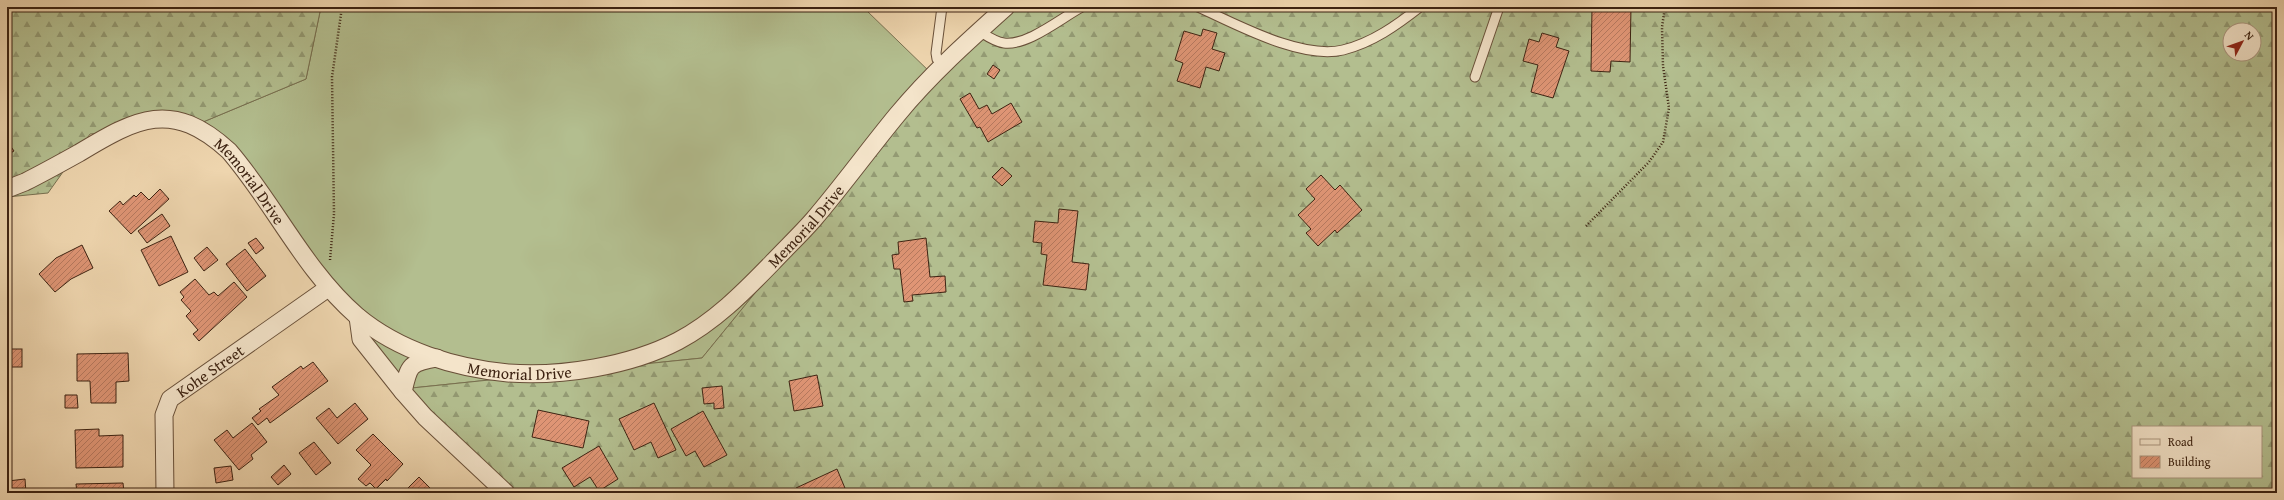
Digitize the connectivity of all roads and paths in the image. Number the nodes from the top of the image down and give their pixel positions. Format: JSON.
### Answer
{"nodes":[{"id":1,"x":342,"y":7,"type":"edge"},
{"id":2,"x":942,"y":7,"type":"edge"},
{"id":3,"x":1006,"y":7,"type":"edge"},
{"id":4,"x":1082,"y":7,"type":"edge"},
{"id":5,"x":1198,"y":7,"type":"edge"},
{"id":6,"x":1420,"y":7,"type":"edge"},
{"id":7,"x":1499,"y":7,"type":"edge"},
{"id":8,"x":1665,"y":7,"type":"edge"},
{"id":9,"x":980,"y":31,"type":"junction"},
{"id":10,"x":942,"y":66,"type":"junction"},
{"id":11,"x":1475,"y":77,"type":"dead end"},
{"id":12,"x":7,"y":189,"type":"edge"},
{"id":13,"x":1586,"y":226,"type":"dead end"},
{"id":14,"x":328,"y":288,"type":"junction"},
{"id":15,"x":358,"y":317,"type":"junction"},
{"id":16,"x":437,"y":358,"type":"junction"},
{"id":17,"x":403,"y":392,"type":"junction"},
{"id":18,"x":165,"y":493,"type":"edge"},
{"id":19,"x":506,"y":493,"type":"edge"}],
"edges":[{"from":1,"to":14,"type":"path"},
{"from":2,"to":10,"type":"lane"},
{"from":3,"to":9,"type":"street","name":"Memorial Drive"},
{"from":4,"to":9,"type":"lane"},
{"from":5,"to":6,"type":"lane"},
{"from":7,"to":11,"type":"lane"},
{"from":8,"to":13,"type":"path"},
{"from":9,"to":10,"type":"street","name":"Memorial Drive"},
{"from":10,"to":16,"type":"street","name":"Memorial Drive"},
{"from":12,"to":14,"type":"street","name":"Memorial Drive"},
{"from":14,"to":15,"type":"street","name":"Memorial Drive"},
{"from":14,"to":18,"type":"street","name":"Kohe Street"},
{"from":15,"to":16,"type":"street","name":"Memorial Drive"},
{"from":15,"to":17,"type":"street"},
{"from":16,"to":17,"type":"street"},
{"from":17,"to":19,"type":"street"}]}
